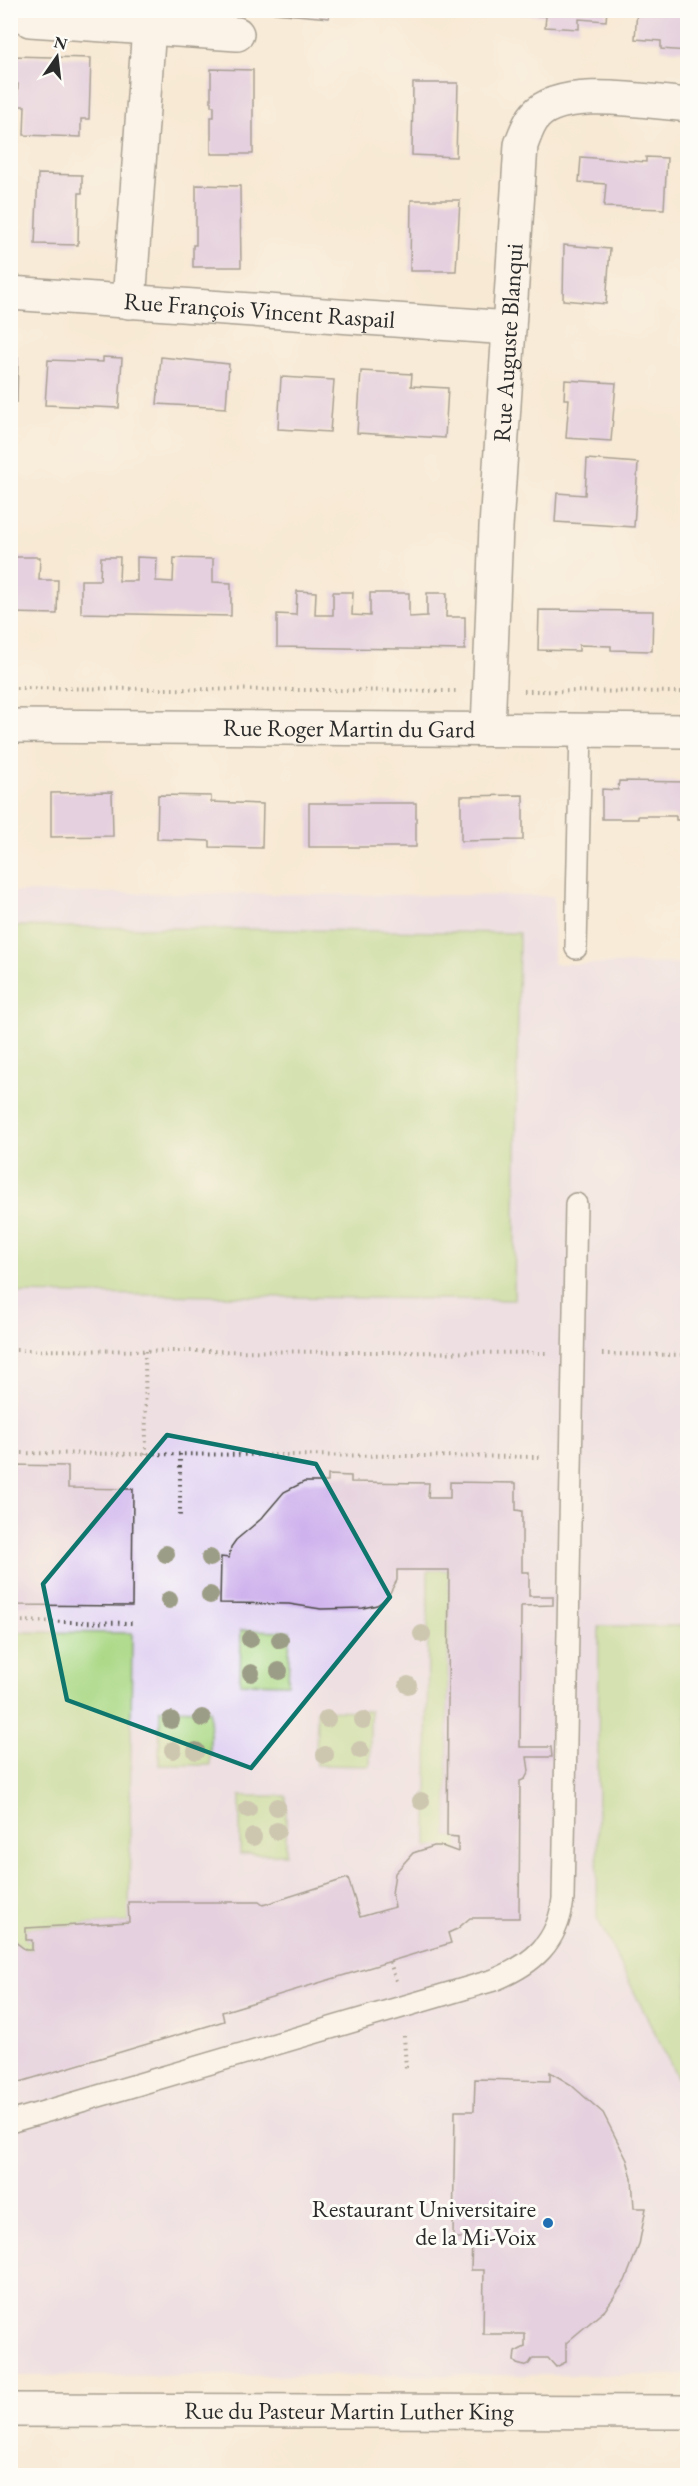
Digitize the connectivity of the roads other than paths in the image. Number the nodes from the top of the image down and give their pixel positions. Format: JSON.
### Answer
{"nodes":[{"id":1,"x":30,"y":20,"type":"dead end"},
{"id":2,"x":149,"y":27,"type":"junction"},
{"id":3,"x":237,"y":34,"type":"dead end"},
{"id":4,"x":687,"y":105,"type":"edge"},
{"id":5,"x":10,"y":293,"type":"edge"},
{"id":6,"x":129,"y":302,"type":"junction"},
{"id":7,"x":509,"y":328,"type":"junction"},
{"id":8,"x":10,"y":726,"type":"edge"},
{"id":9,"x":488,"y":729,"type":"junction"},
{"id":10,"x":581,"y":730,"type":"junction"},
{"id":11,"x":687,"y":731,"type":"edge"},
{"id":12,"x":576,"y":948,"type":"dead end"},
{"id":13,"x":576,"y":1204,"type":"dead end"},
{"id":14,"x":10,"y":2122,"type":"edge"},
{"id":15,"x":10,"y":2410,"type":"edge"},
{"id":16,"x":687,"y":2412,"type":"edge"}],
"edges":[{"from":1,"to":2,"type":"street"},
{"from":2,"to":3,"type":"street"},
{"from":2,"to":6,"type":"street"},
{"from":4,"to":7,"type":"street","name":"Rue Auguste Blanqui"},
{"from":5,"to":6,"type":"street","name":"Rue François Vincent Raspail"},
{"from":6,"to":7,"type":"street","name":"Rue François Vincent Raspail"},
{"from":7,"to":9,"type":"street","name":"Rue Auguste Blanqui"},
{"from":8,"to":9,"type":"street","name":"Rue Roger Martin du Gard"},
{"from":9,"to":10,"type":"street","name":"Rue Roger Martin du Gard"},
{"from":10,"to":11,"type":"street","name":"Rue Roger Martin du Gard"},
{"from":10,"to":12,"type":"lane"},
{"from":13,"to":14,"type":"lane"},
{"from":15,"to":16,"type":"street","name":"Rue du Pasteur Martin Luther King"}]}
